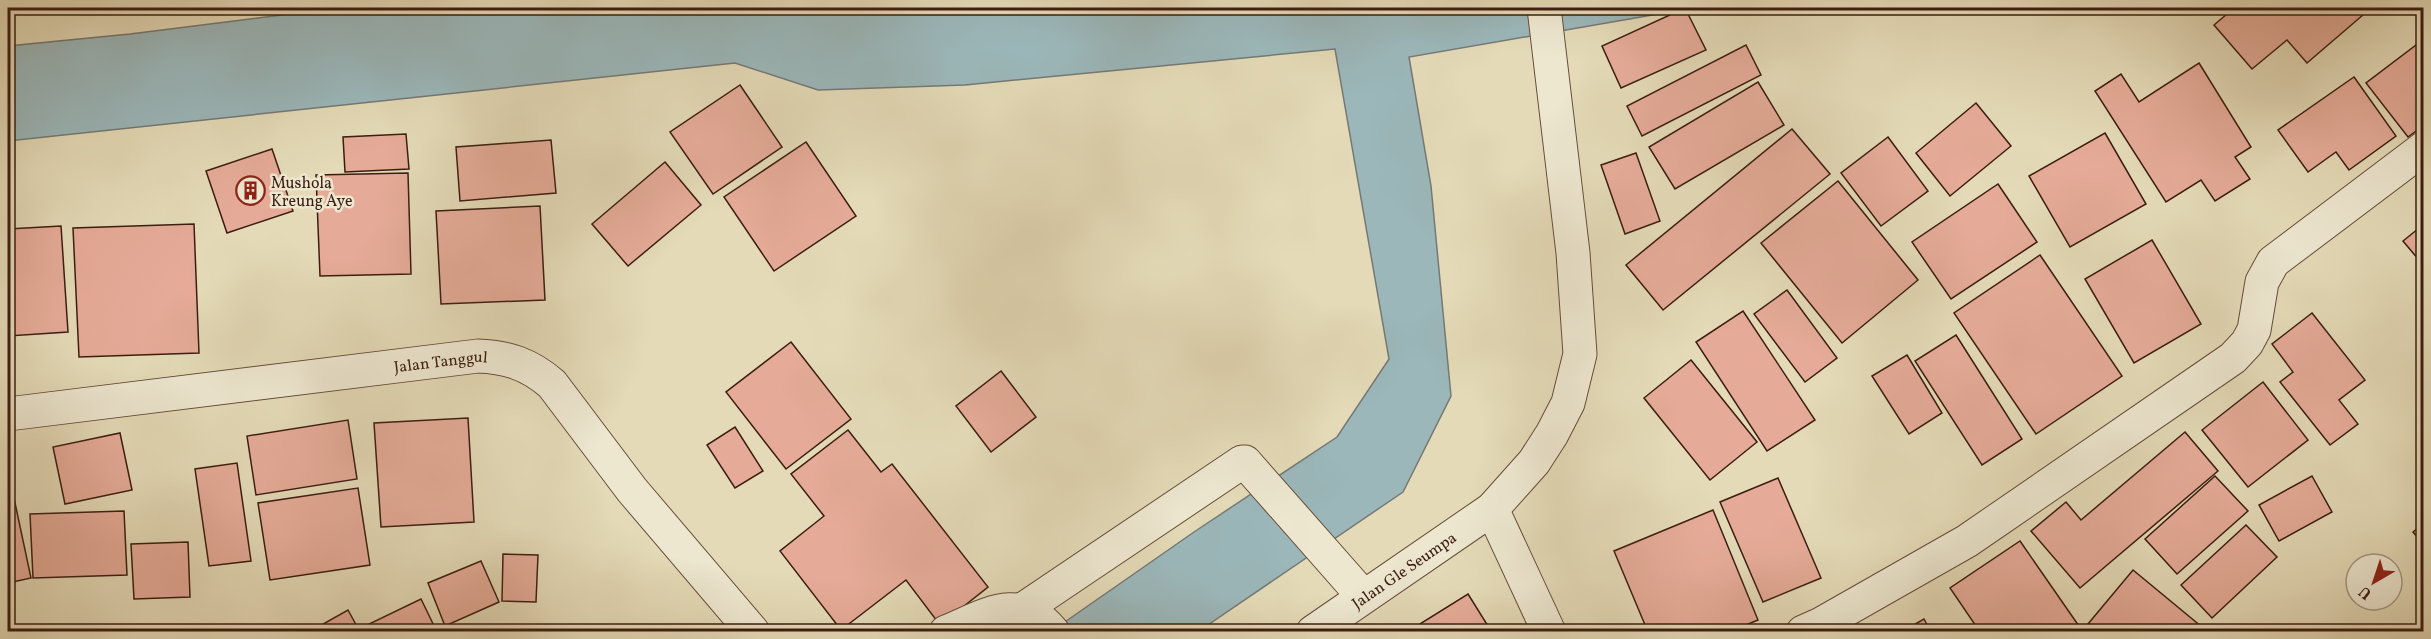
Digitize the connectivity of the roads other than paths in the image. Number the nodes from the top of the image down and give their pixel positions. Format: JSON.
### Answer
{"nodes":[{"id":1,"x":1545,"y":18,"type":"edge"},
{"id":2,"x":2424,"y":148,"type":"edge"},
{"id":3,"x":8,"y":414,"type":"edge"},
{"id":4,"x":1492,"y":509,"type":"junction"},
{"id":5,"x":1363,"y":596,"type":"junction"},
{"id":6,"x":1022,"y":610,"type":"junction"},
{"id":7,"x":1052,"y":630,"type":"edge"},
{"id":8,"x":753,"y":632,"type":"edge"},
{"id":9,"x":946,"y":632,"type":"edge"},
{"id":10,"x":1313,"y":632,"type":"edge"},
{"id":11,"x":1549,"y":632,"type":"edge"},
{"id":12,"x":1803,"y":632,"type":"edge"}],
"edges":[{"from":1,"to":4,"type":"street","name":"Jalan Gle Seumpa"},
{"from":2,"to":12,"type":"street"},
{"from":3,"to":8,"type":"street","name":"Jalan Tanggul"},
{"from":4,"to":5,"type":"street","name":"Jalan Gle Seumpa"},
{"from":4,"to":11,"type":"street"},
{"from":5,"to":6,"type":"street"},
{"from":5,"to":10,"type":"street","name":"Jalan Gle Seumpa"},
{"from":6,"to":7,"type":"street"},
{"from":6,"to":9,"type":"street"}]}
